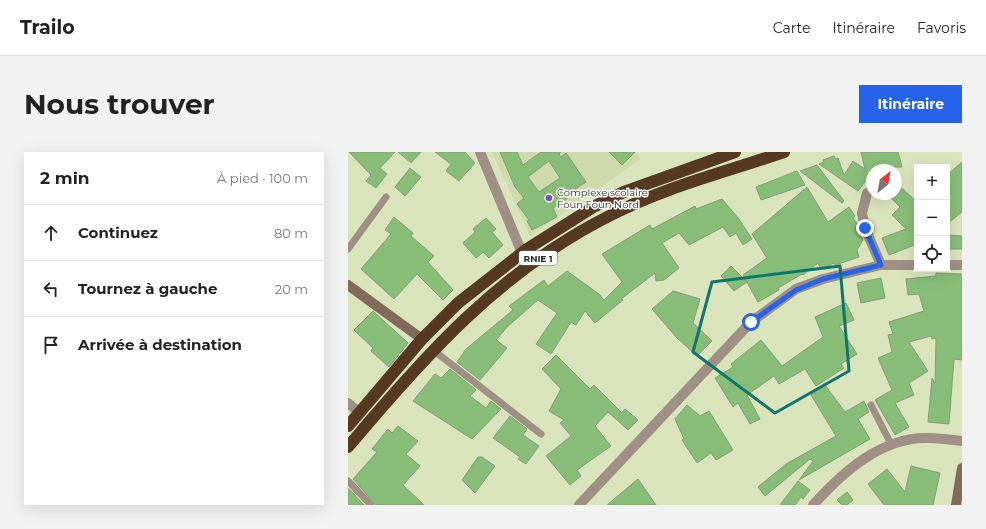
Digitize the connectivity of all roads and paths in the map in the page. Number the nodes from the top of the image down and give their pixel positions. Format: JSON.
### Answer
{"nodes":[{"id":1,"x":480,"y":152,"type":"edge"},
{"id":2,"x":735,"y":152,"type":"edge"},
{"id":3,"x":784,"y":152,"type":"edge"},
{"id":4,"x":866,"y":196,"type":"edge"},
{"id":5,"x":386,"y":197,"type":"dead end"},
{"id":6,"x":348,"y":249,"type":"edge"},
{"id":7,"x":522,"y":253,"type":"junction"},
{"id":8,"x":881,"y":265,"type":"junction"},
{"id":9,"x":914,"y":265,"type":"edge"},
{"id":10,"x":950,"y":265,"type":"edge"},
{"id":11,"x":962,"y":265,"type":"edge"},
{"id":12,"x":348,"y":285,"type":"edge"},
{"id":13,"x":422,"y":339,"type":"junction"},
{"id":14,"x":433,"y":350,"type":"junction"},
{"id":15,"x":348,"y":403,"type":"edge"},
{"id":16,"x":871,"y":405,"type":"dead end"},
{"id":17,"x":359,"y":412,"type":"junction"},
{"id":18,"x":348,"y":426,"type":"edge"},
{"id":19,"x":541,"y":434,"type":"dead end"},
{"id":20,"x":962,"y":441,"type":"edge"},
{"id":21,"x":891,"y":444,"type":"junction"},
{"id":22,"x":348,"y":447,"type":"edge"},
{"id":23,"x":962,"y":468,"type":"edge"},
{"id":24,"x":348,"y":481,"type":"edge"},
{"id":25,"x":371,"y":505,"type":"edge"},
{"id":26,"x":579,"y":505,"type":"edge"},
{"id":27,"x":813,"y":505,"type":"edge"},
{"id":28,"x":956,"y":505,"type":"edge"}],
"edges":[{"from":1,"to":7,"type":"street"},
{"from":2,"to":7,"type":"highway","number":"RNIE 1"},
{"from":3,"to":14,"type":"highway","number":"RNIE 1"},
{"from":4,"to":8,"type":"street"},
{"from":5,"to":6,"type":"lane"},
{"from":7,"to":13,"type":"highway","number":"RNIE 1"},
{"from":8,"to":9,"type":"street"},
{"from":8,"to":26,"type":"street"},
{"from":10,"to":11,"type":"street"},
{"from":12,"to":13,"type":"street"},
{"from":13,"to":17,"type":"highway","number":"RNIE 1"},
{"from":14,"to":19,"type":"lane"},
{"from":14,"to":22,"type":"highway","number":"RNIE 1"},
{"from":15,"to":17,"type":"street"},
{"from":16,"to":21,"type":"lane"},
{"from":17,"to":18,"type":"highway","number":"RNIE 1"},
{"from":20,"to":21,"type":"street"},
{"from":21,"to":27,"type":"street"},
{"from":23,"to":28,"type":"street"},
{"from":24,"to":25,"type":"lane"}]}
